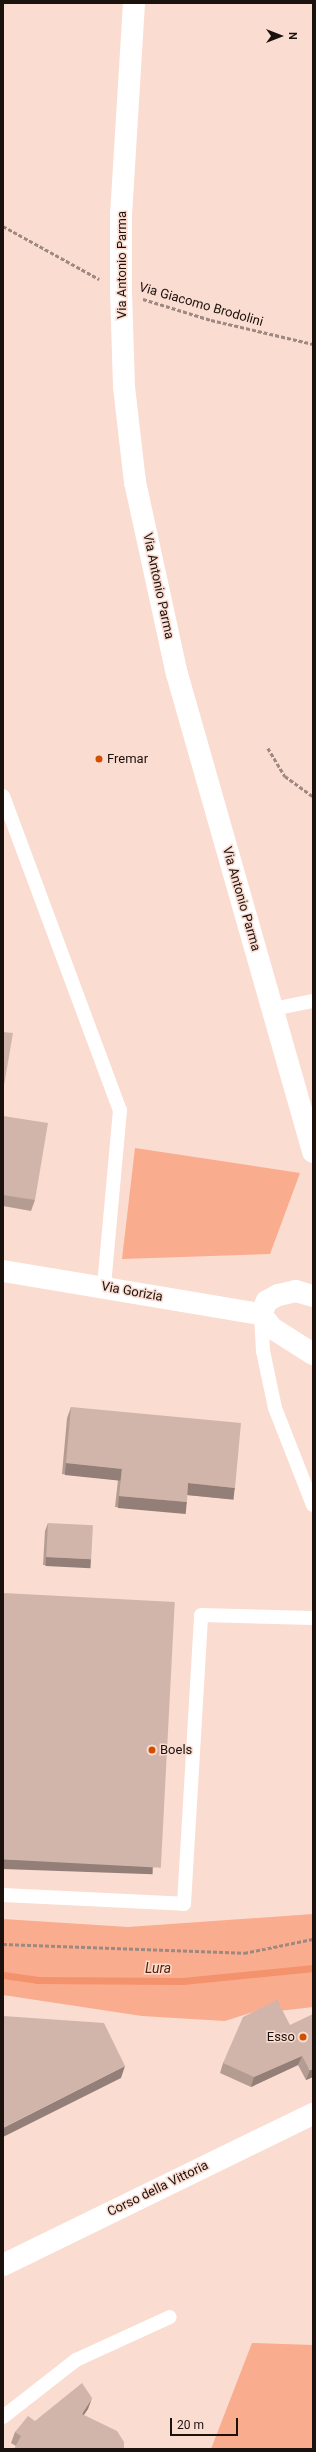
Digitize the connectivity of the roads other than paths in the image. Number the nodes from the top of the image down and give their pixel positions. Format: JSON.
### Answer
{"nodes":[{"id":1,"x":134,"y":3,"type":"edge"},
{"id":2,"x":3,"y":796,"type":"edge"},
{"id":3,"x":313,"y":1001,"type":"edge"},
{"id":4,"x":273,"y":1009,"type":"junction"},
{"id":5,"x":308,"y":1114,"type":"edge"},
{"id":6,"x":313,"y":1152,"type":"edge"},
{"id":7,"x":3,"y":1271,"type":"edge"},
{"id":8,"x":104,"y":1287,"type":"junction"},
{"id":9,"x":313,"y":1296,"type":"edge"},
{"id":10,"x":261,"y":1314,"type":"junction"},
{"id":11,"x":313,"y":1354,"type":"edge"},
{"id":12,"x":313,"y":1505,"type":"edge"},
{"id":13,"x":313,"y":1618,"type":"edge"},
{"id":14,"x":3,"y":1895,"type":"edge"},
{"id":15,"x":313,"y":2114,"type":"edge"},
{"id":16,"x":3,"y":2265,"type":"edge"},
{"id":17,"x":170,"y":2317,"type":"dead end"},
{"id":18,"x":3,"y":2417,"type":"edge"}],
"edges":[{"from":1,"to":4,"type":"main road","name":"Via Antonio Parma"},
{"from":2,"to":8,"type":"lane"},
{"from":3,"to":4,"type":"lane"},
{"from":4,"to":5,"type":"main road","name":"Via Antonio Parma"},
{"from":5,"to":6,"type":"main road","name":"Via Antonio Parma"},
{"from":7,"to":8,"type":"main road","name":"Via Gorizia"},
{"from":8,"to":10,"type":"main road","name":"Via Gorizia"},
{"from":9,"to":10,"type":"main road"},
{"from":10,"to":11,"type":"main road"},
{"from":10,"to":12,"type":"lane"},
{"from":13,"to":14,"type":"lane"},
{"from":15,"to":16,"type":"main road","name":"Corso della Vittoria"},
{"from":17,"to":18,"type":"lane"}]}
